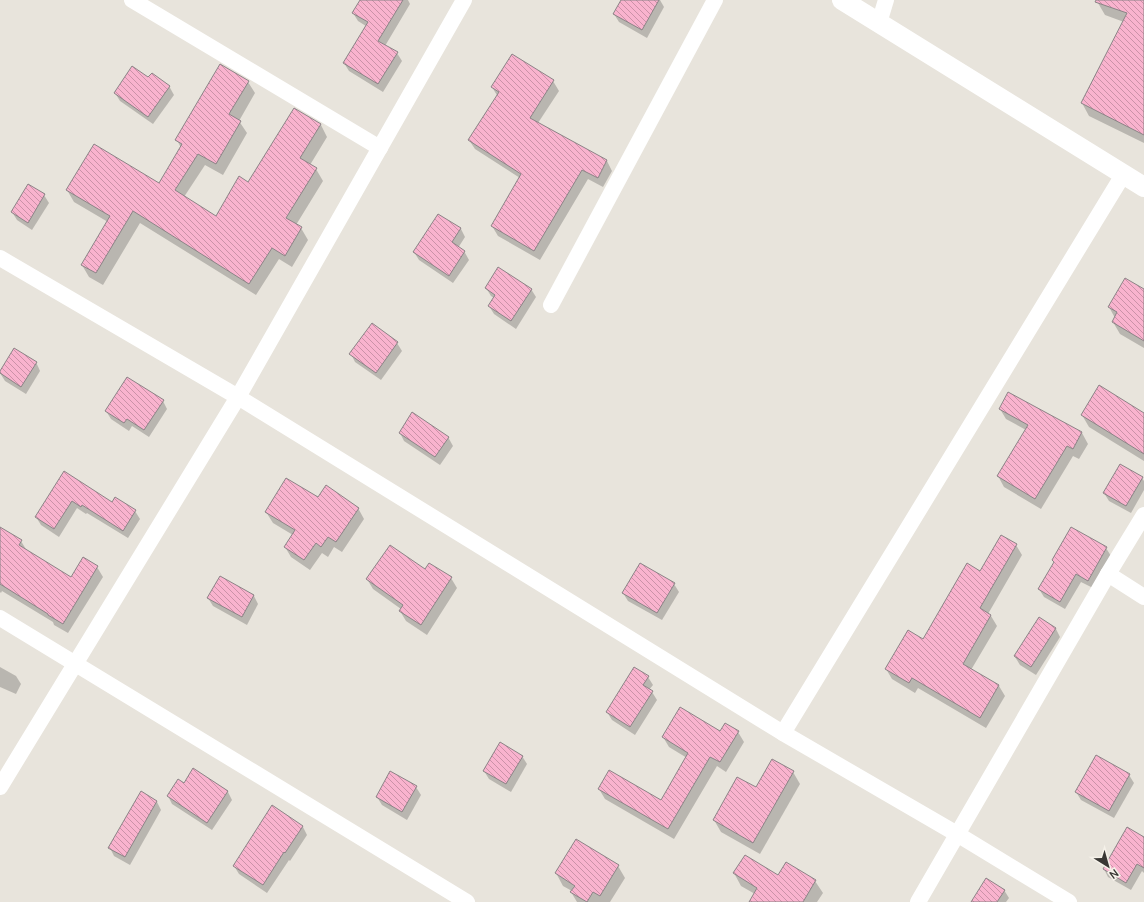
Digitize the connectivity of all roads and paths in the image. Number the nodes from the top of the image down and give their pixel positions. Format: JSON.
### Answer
{"nodes":[{"id":1,"x":132,"y":0,"type":"edge"},
{"id":2,"x":464,"y":0,"type":"edge"},
{"id":3,"x":715,"y":0,"type":"edge"},
{"id":4,"x":842,"y":0,"type":"edge"},
{"id":5,"x":886,"y":0,"type":"edge"},
{"id":6,"x":879,"y":23,"type":"junction"},
{"id":7,"x":380,"y":148,"type":"junction"},
{"id":8,"x":1123,"y":175,"type":"junction"},
{"id":9,"x":1143,"y":182,"type":"edge"},
{"id":10,"x":0,"y":258,"type":"edge"},
{"id":11,"x":551,"y":305,"type":"dead end"},
{"id":12,"x":238,"y":397,"type":"junction"},
{"id":13,"x":1144,"y":515,"type":"edge"},
{"id":14,"x":1108,"y":574,"type":"junction"},
{"id":15,"x":1144,"y":597,"type":"edge"},
{"id":16,"x":0,"y":618,"type":"edge"},
{"id":17,"x":75,"y":663,"type":"junction"},
{"id":18,"x":783,"y":733,"type":"junction"},
{"id":19,"x":0,"y":787,"type":"edge"},
{"id":20,"x":957,"y":834,"type":"junction"},
{"id":21,"x":467,"y":902,"type":"edge"},
{"id":22,"x":918,"y":902,"type":"edge"},
{"id":23,"x":1069,"y":902,"type":"edge"}],
"edges":[{"from":1,"to":7,"type":"street"},
{"from":2,"to":7,"type":"street"},
{"from":3,"to":11,"type":"street"},
{"from":4,"to":6,"type":"street"},
{"from":5,"to":6,"type":"street"},
{"from":6,"to":8,"type":"street"},
{"from":7,"to":12,"type":"street"},
{"from":8,"to":9,"type":"street"},
{"from":8,"to":18,"type":"street"},
{"from":10,"to":12,"type":"street"},
{"from":12,"to":17,"type":"street"},
{"from":12,"to":18,"type":"street"},
{"from":13,"to":14,"type":"street"},
{"from":14,"to":15,"type":"street"},
{"from":14,"to":20,"type":"street"},
{"from":16,"to":17,"type":"street"},
{"from":17,"to":19,"type":"street"},
{"from":17,"to":21,"type":"street"},
{"from":18,"to":20,"type":"street"},
{"from":20,"to":22,"type":"street"},
{"from":20,"to":23,"type":"street"}]}
